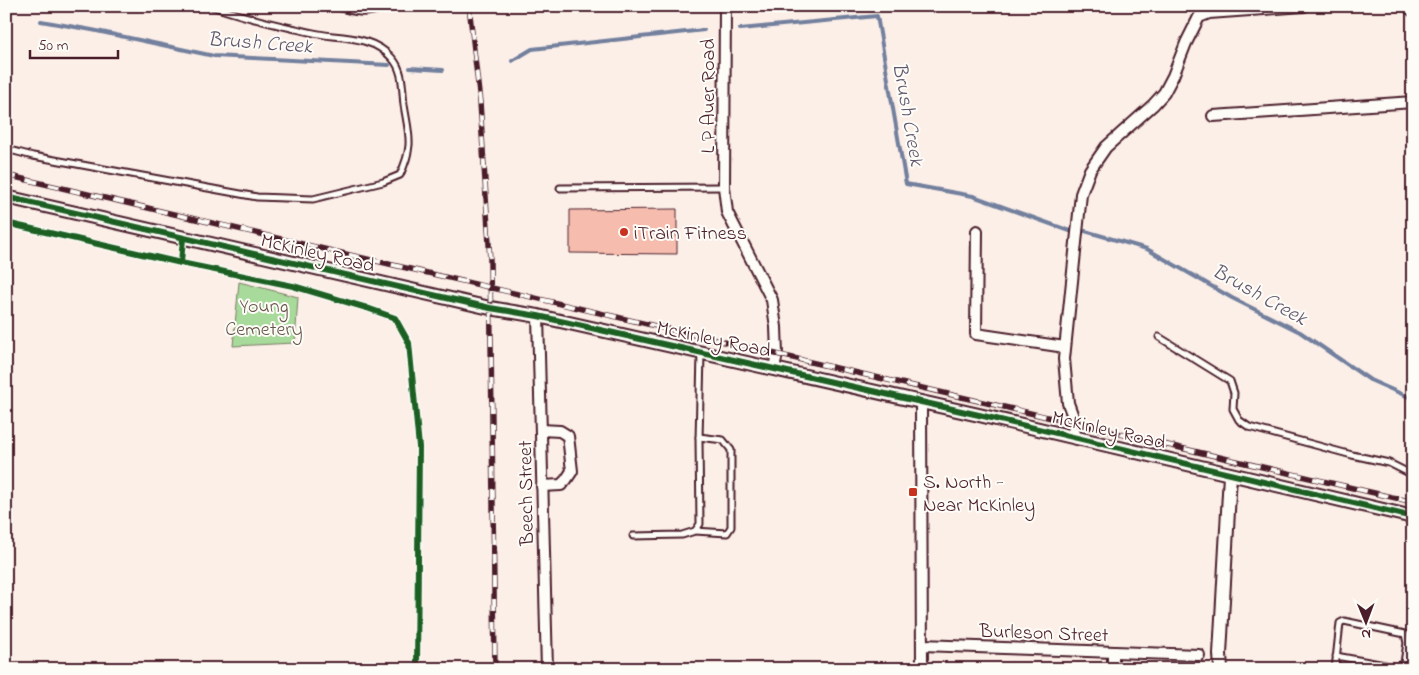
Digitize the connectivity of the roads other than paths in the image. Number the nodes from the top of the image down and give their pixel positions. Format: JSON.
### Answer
{"nodes":[{"id":1,"x":211,"y":6,"type":"edge"},
{"id":2,"x":334,"y":6,"type":"edge"},
{"id":3,"x":383,"y":6,"type":"edge"},
{"id":4,"x":725,"y":6,"type":"edge"},
{"id":5,"x":1304,"y":6,"type":"edge"},
{"id":6,"x":1408,"y":6,"type":"edge"},
{"id":7,"x":1413,"y":11,"type":"edge"},
{"id":8,"x":1413,"y":102,"type":"edge"},
{"id":9,"x":1213,"y":116,"type":"dead end"},
{"id":10,"x":6,"y":149,"type":"edge"},
{"id":11,"x":724,"y":187,"type":"junction"},
{"id":12,"x":560,"y":188,"type":"dead end"},
{"id":13,"x":6,"y":197,"type":"edge"},
{"id":14,"x":978,"y":231,"type":"dead end"},
{"id":15,"x":538,"y":316,"type":"junction"},
{"id":16,"x":1159,"y":337,"type":"dead end"},
{"id":17,"x":1065,"y":347,"type":"junction"},
{"id":18,"x":701,"y":352,"type":"junction"},
{"id":19,"x":774,"y":368,"type":"junction"},
{"id":20,"x":921,"y":402,"type":"junction"},
{"id":21,"x":541,"y":430,"type":"junction"},
{"id":22,"x":699,"y":437,"type":"junction"},
{"id":23,"x":1073,"y":437,"type":"junction"},
{"id":24,"x":1230,"y":474,"type":"junction"},
{"id":25,"x":1413,"y":475,"type":"edge"},
{"id":26,"x":542,"y":486,"type":"junction"},
{"id":27,"x":1413,"y":517,"type":"edge"},
{"id":28,"x":695,"y":531,"type":"junction"},
{"id":29,"x":633,"y":536,"type":"dead end"},
{"id":30,"x":922,"y":645,"type":"junction"},
{"id":31,"x":1112,"y":652,"type":"junction"},
{"id":32,"x":1199,"y":655,"type":"dead end"},
{"id":33,"x":1336,"y":656,"type":"junction"},
{"id":34,"x":547,"y":669,"type":"edge"},
{"id":35,"x":922,"y":669,"type":"edge"},
{"id":36,"x":1113,"y":669,"type":"edge"},
{"id":37,"x":1220,"y":669,"type":"edge"},
{"id":38,"x":1335,"y":669,"type":"edge"}],
"edges":[{"from":1,"to":10,"type":"lane"},
{"from":2,"to":3,"type":"lane"},
{"from":4,"to":11,"type":"street","name":"L P Auer Road"},
{"from":5,"to":17,"type":"street"},
{"from":6,"to":7,"type":"street"},
{"from":8,"to":9,"type":"street"},
{"from":11,"to":12,"type":"lane"},
{"from":11,"to":19,"type":"street","name":"L P Auer Road"},
{"from":13,"to":15,"type":"street","name":"McKinley Road"},
{"from":14,"to":17,"type":"street"},
{"from":15,"to":18,"type":"street","name":"McKinley Road"},
{"from":15,"to":21,"type":"street","name":"Beech Street"},
{"from":16,"to":25,"type":"lane"},
{"from":17,"to":23,"type":"street"},
{"from":18,"to":19,"type":"street","name":"McKinley Road"},
{"from":18,"to":22,"type":"lane"},
{"from":19,"to":20,"type":"street","name":"McKinley Road"},
{"from":20,"to":23,"type":"street","name":"McKinley Road"},
{"from":20,"to":30,"type":"street"},
{"from":21,"to":26,"type":"street","name":"Beech Street"},
{"from":21,"to":26,"type":"street"},
{"from":22,"to":28,"type":"lane"},
{"from":22,"to":28,"type":"lane"},
{"from":23,"to":24,"type":"street","name":"McKinley Road"},
{"from":24,"to":27,"type":"street","name":"McKinley Road"},
{"from":24,"to":37,"type":"street"},
{"from":26,"to":34,"type":"street","name":"Beech Street"},
{"from":28,"to":29,"type":"lane"},
{"from":30,"to":31,"type":"street","name":"Burleson Street"},
{"from":30,"to":35,"type":"street"},
{"from":31,"to":32,"type":"street","name":"Burleson Street"},
{"from":31,"to":36,"type":"street"},
{"from":33,"to":33,"type":"lane"},
{"from":33,"to":38,"type":"lane"}]}
